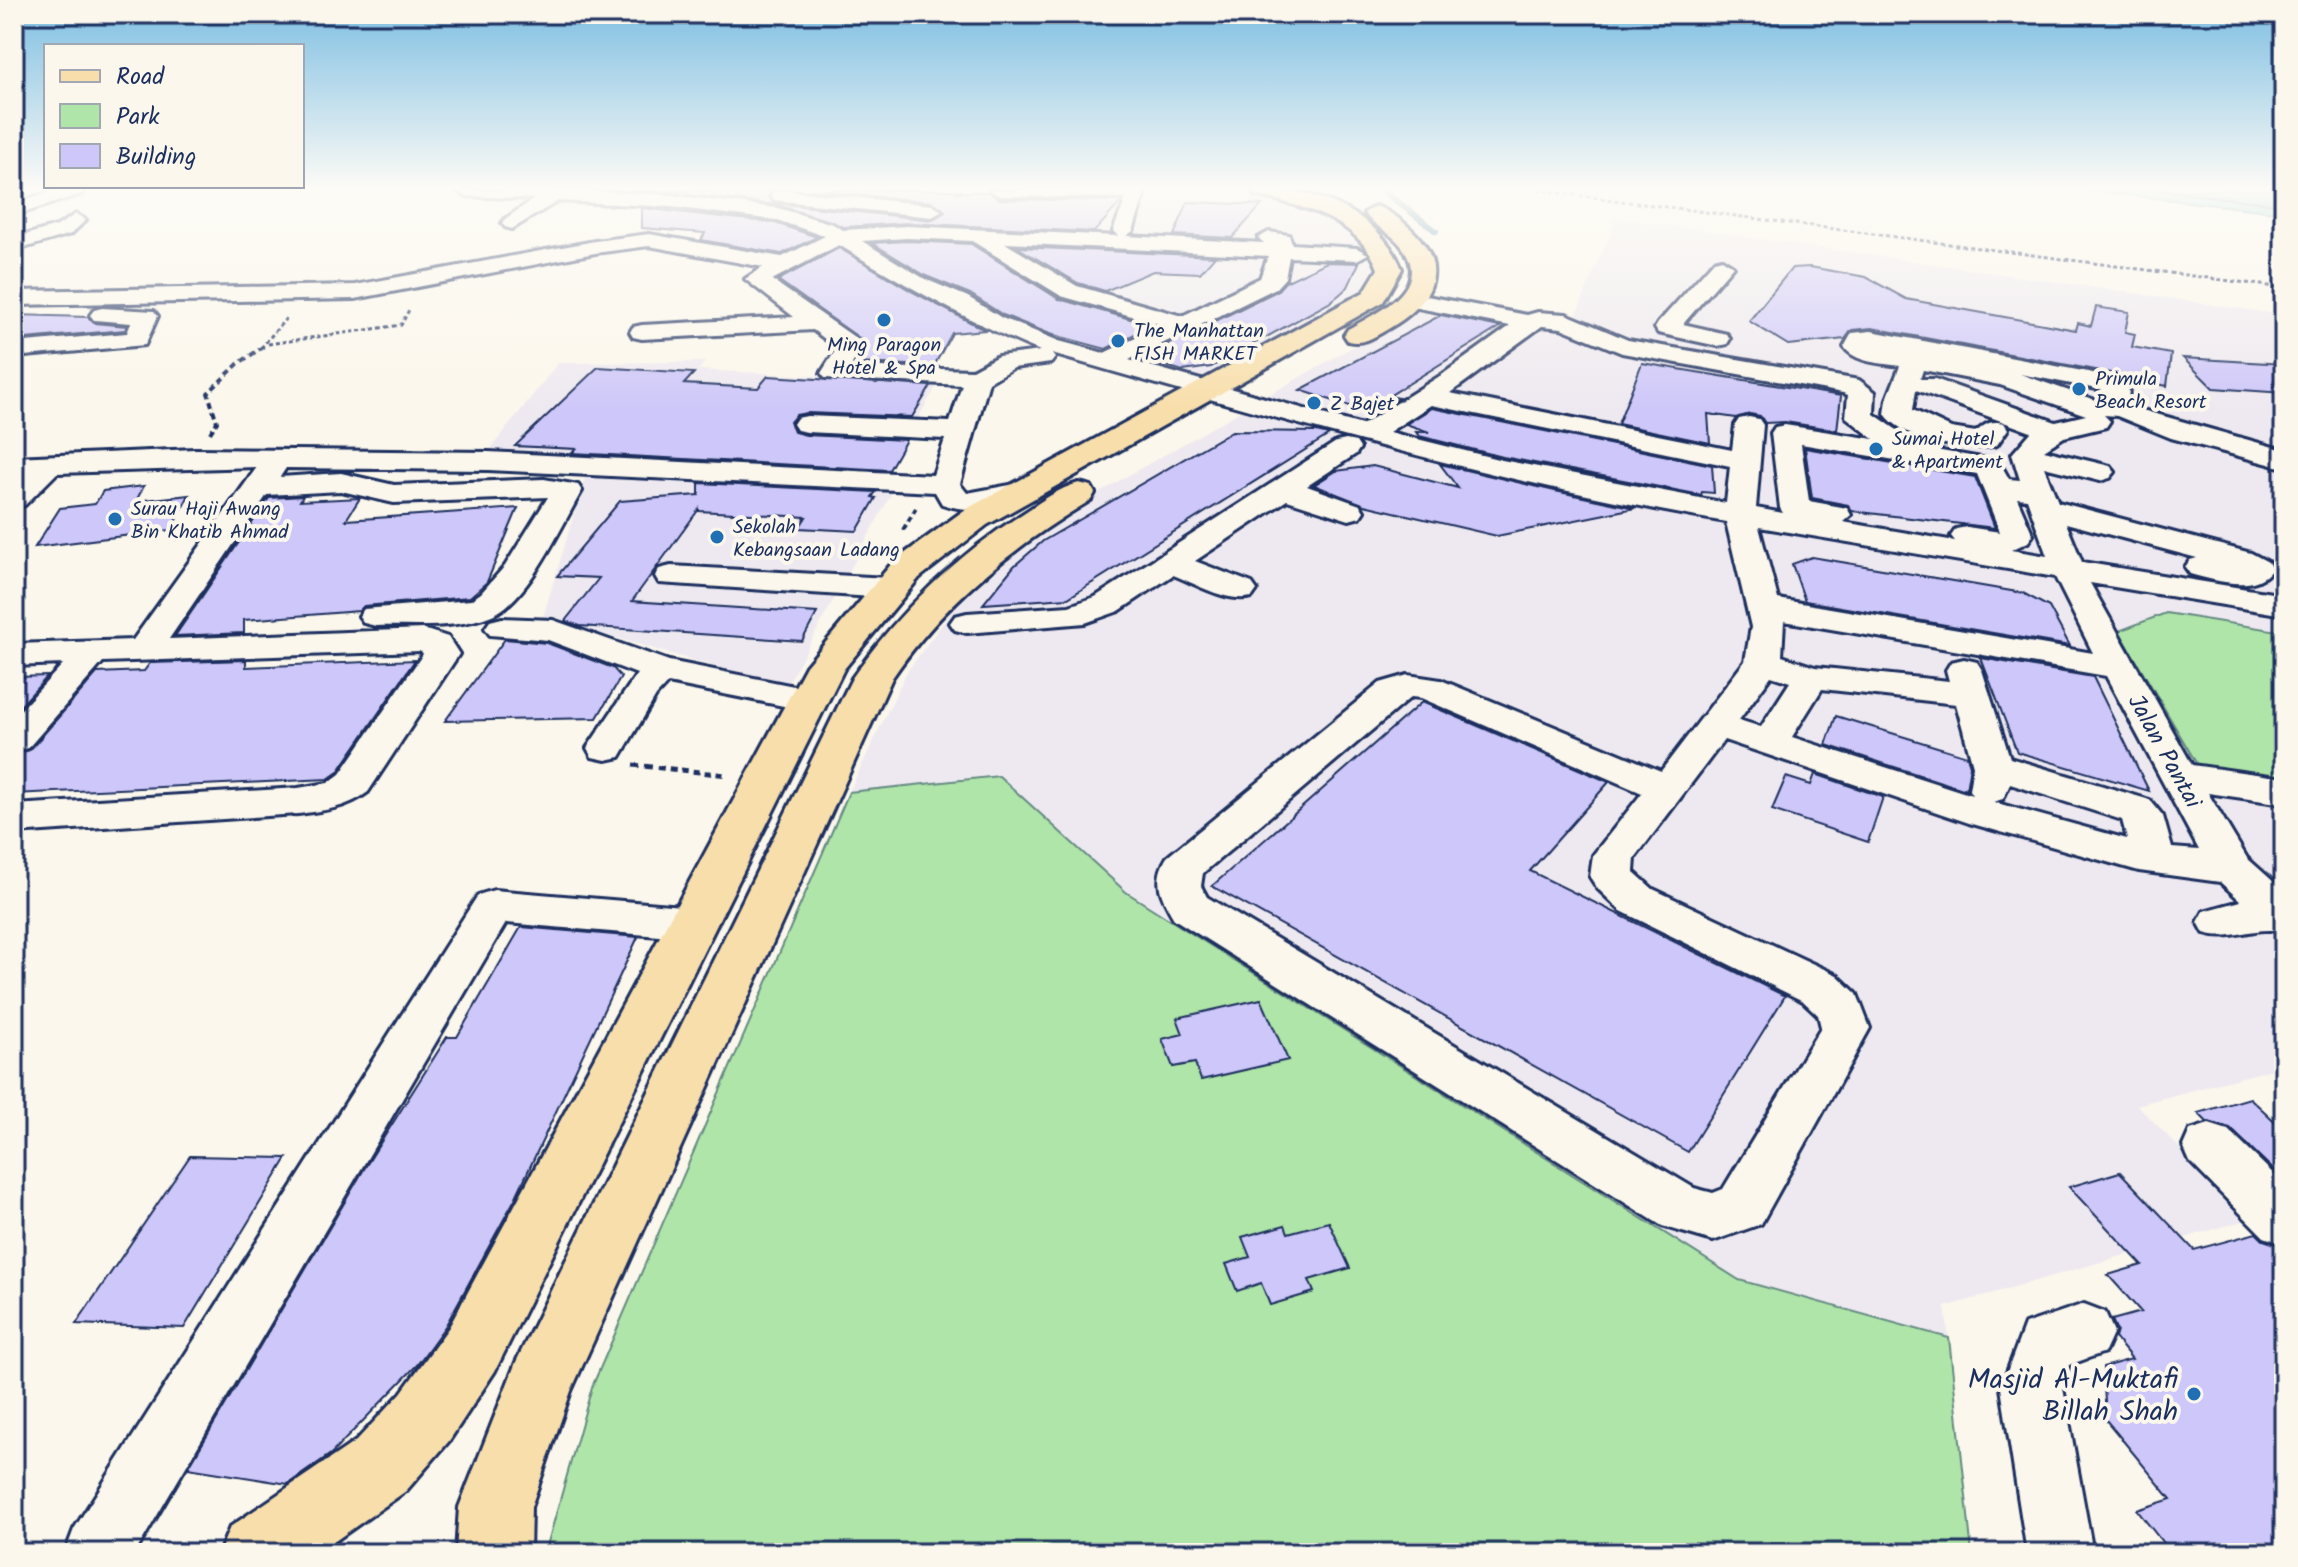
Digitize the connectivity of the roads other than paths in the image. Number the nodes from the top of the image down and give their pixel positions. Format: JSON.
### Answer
{"nodes":[{"id":1,"x":508,"y":263,"type":"edge"},
{"id":2,"x":779,"y":263,"type":"edge"},
{"id":3,"x":883,"y":263,"type":"edge"},
{"id":4,"x":1023,"y":263,"type":"edge"},
{"id":5,"x":1277,"y":263,"type":"edge"},
{"id":6,"x":1389,"y":263,"type":"edge"},
{"id":7,"x":1422,"y":263,"type":"edge"},
{"id":8,"x":784,"y":264,"type":"joint"},
{"id":9,"x":1722,"y":266,"type":"dead end"},
{"id":10,"x":1069,"y":291,"type":"junction"},
{"id":11,"x":14,"y":298,"type":"edge"},
{"id":12,"x":1042,"y":298,"type":"dead end"},
{"id":13,"x":1411,"y":300,"type":"junction"},
{"id":14,"x":1016,"y":304,"type":"dead end"},
{"id":15,"x":14,"y":311,"type":"edge"},
{"id":16,"x":818,"y":323,"type":"junction"},
{"id":17,"x":1530,"y":323,"type":"junction"},
{"id":18,"x":1185,"y":324,"type":"junction"},
{"id":19,"x":642,"y":332,"type":"dead end"},
{"id":20,"x":975,"y":343,"type":"junction"},
{"id":21,"x":1746,"y":343,"type":"dead end"},
{"id":22,"x":1331,"y":349,"type":"dead end"},
{"id":23,"x":14,"y":350,"type":"edge"},
{"id":24,"x":1042,"y":358,"type":"junction"},
{"id":25,"x":1835,"y":358,"type":"dead end"},
{"id":26,"x":1106,"y":362,"type":"junction"},
{"id":27,"x":1452,"y":380,"type":"junction"},
{"id":28,"x":1906,"y":383,"type":"junction"},
{"id":29,"x":1268,"y":385,"type":"dead end"},
{"id":30,"x":2059,"y":395,"type":"junction"},
{"id":31,"x":1425,"y":396,"type":"junction"},
{"id":32,"x":1213,"y":401,"type":"junction"},
{"id":33,"x":2114,"y":411,"type":"junction"},
{"id":34,"x":807,"y":424,"type":"dead end"},
{"id":35,"x":1749,"y":425,"type":"dead end"},
{"id":36,"x":961,"y":431,"type":"junction"},
{"id":37,"x":1356,"y":442,"type":"junction"},
{"id":38,"x":1704,"y":452,"type":"junction"},
{"id":39,"x":278,"y":458,"type":"junction"},
{"id":40,"x":2284,"y":459,"type":"edge"},
{"id":41,"x":1746,"y":461,"type":"junction"},
{"id":42,"x":49,"y":464,"type":"junction"},
{"id":43,"x":14,"y":466,"type":"edge"},
{"id":44,"x":2038,"y":466,"type":"junction"},
{"id":45,"x":2100,"y":472,"type":"dead end"},
{"id":46,"x":2284,"y":473,"type":"edge"},
{"id":47,"x":945,"y":484,"type":"junction"},
{"id":48,"x":1997,"y":486,"type":"junction"},
{"id":49,"x":258,"y":487,"type":"junction"},
{"id":50,"x":1283,"y":488,"type":"junction"},
{"id":51,"x":1021,"y":492,"type":"junction"},
{"id":52,"x":14,"y":499,"type":"edge"},
{"id":53,"x":1349,"y":511,"type":"dead end"},
{"id":54,"x":1743,"y":525,"type":"junction"},
{"id":55,"x":1172,"y":563,"type":"junction"},
{"id":56,"x":2068,"y":567,"type":"junction"},
{"id":57,"x":671,"y":576,"type":"dead end"},
{"id":58,"x":888,"y":588,"type":"junction"},
{"id":59,"x":1240,"y":590,"type":"dead end"},
{"id":60,"x":2284,"y":605,"type":"edge"},
{"id":61,"x":1763,"y":607,"type":"junction"},
{"id":62,"x":967,"y":623,"type":"dead end"},
{"id":63,"x":2284,"y":623,"type":"edge"},
{"id":64,"x":502,"y":628,"type":"dead end"},
{"id":65,"x":152,"y":638,"type":"junction"},
{"id":66,"x":1955,"y":639,"type":"junction"},
{"id":67,"x":93,"y":652,"type":"junction"},
{"id":68,"x":14,"y":655,"type":"edge"},
{"id":69,"x":1763,"y":662,"type":"junction"},
{"id":70,"x":2120,"y":668,"type":"junction"},
{"id":71,"x":660,"y":670,"type":"junction"},
{"id":72,"x":1811,"y":677,"type":"junction"},
{"id":73,"x":1972,"y":695,"type":"junction"},
{"id":74,"x":809,"y":700,"type":"junction"},
{"id":75,"x":1717,"y":725,"type":"junction"},
{"id":76,"x":14,"y":740,"type":"edge"},
{"id":77,"x":1770,"y":742,"type":"junction"},
{"id":78,"x":606,"y":748,"type":"road end"},
{"id":79,"x":1993,"y":766,"type":"junction"},
{"id":80,"x":2179,"y":776,"type":"junction"},
{"id":81,"x":1677,"y":779,"type":"junction"},
{"id":82,"x":2284,"y":791,"type":"edge"},
{"id":83,"x":1984,"y":813,"type":"junction"},
{"id":84,"x":14,"y":819,"type":"edge"},
{"id":85,"x":2154,"y":861,"type":"junction"},
{"id":86,"x":2232,"y":868,"type":"junction"},
{"id":87,"x":2280,"y":913,"type":"edge"},
{"id":88,"x":2220,"y":922,"type":"dead end"},
{"id":89,"x":694,"y":923,"type":"junction"},
{"id":90,"x":2209,"y":1146,"type":"dead end"},
{"id":91,"x":2284,"y":1220,"type":"edge"},
{"id":92,"x":2084,"y":1332,"type":"dead end"},
{"id":93,"x":98,"y":1553,"type":"edge"},
{"id":94,"x":256,"y":1553,"type":"edge"},
{"id":95,"x":493,"y":1553,"type":"edge"},
{"id":96,"x":2060,"y":1553,"type":"edge"}],
"edges":[{"from":1,"to":11,"type":"street"},
{"from":2,"to":8,"type":"street"},
{"from":3,"to":20,"type":"street"},
{"from":4,"to":10,"type":"street"},
{"from":5,"to":18,"type":"street"},
{"from":6,"to":32,"type":"main road"},
{"from":7,"to":13,"type":"main road"},
{"from":8,"to":16,"type":"street"},
{"from":9,"to":21,"type":"street"},
{"from":10,"to":12,"type":"street"},
{"from":10,"to":18,"type":"street"},
{"from":13,"to":17,"type":"street"},
{"from":13,"to":22,"type":"main road"},
{"from":14,"to":20,"type":"street"},
{"from":15,"to":23,"type":"street"},
{"from":16,"to":19,"type":"street"},
{"from":16,"to":20,"type":"street"},
{"from":17,"to":27,"type":"street"},
{"from":17,"to":44,"type":"street"},
{"from":18,"to":26,"type":"street"},
{"from":20,"to":24,"type":"street"},
{"from":20,"to":24,"type":"street"},
{"from":20,"to":26,"type":"street"},
{"from":20,"to":36,"type":"street"},
{"from":24,"to":32,"type":"street"},
{"from":25,"to":28,"type":"street"},
{"from":26,"to":32,"type":"street"},
{"from":27,"to":31,"type":"street"},
{"from":27,"to":38,"type":"street"},
{"from":28,"to":30,"type":"street"},
{"from":28,"to":44,"type":"street"},
{"from":28,"to":44,"type":"street"},
{"from":29,"to":32,"type":"main road"},
{"from":30,"to":33,"type":"street"},
{"from":30,"to":33,"type":"street"},
{"from":31,"to":37,"type":"street"},
{"from":31,"to":38,"type":"street"},
{"from":32,"to":37,"type":"street"},
{"from":32,"to":51,"type":"main road"},
{"from":32,"to":95,"type":"main road"},
{"from":33,"to":40,"type":"street"},
{"from":33,"to":44,"type":"street"},
{"from":33,"to":46,"type":"street"},
{"from":34,"to":36,"type":"street"},
{"from":35,"to":41,"type":"street"},
{"from":36,"to":47,"type":"street"},
{"from":37,"to":50,"type":"street"},
{"from":37,"to":54,"type":"street"},
{"from":38,"to":41,"type":"street"},
{"from":39,"to":42,"type":"street"},
{"from":39,"to":47,"type":"street"},
{"from":39,"to":49,"type":"street"},
{"from":41,"to":54,"type":"street"},
{"from":42,"to":43,"type":"street"},
{"from":42,"to":52,"type":"street"},
{"from":44,"to":45,"type":"street"},
{"from":44,"to":48,"type":"street"},
{"from":44,"to":56,"type":"street","name":"Jalan Pantai"},
{"from":44,"to":56,"type":"street"},
{"from":47,"to":51,"type":"street"},
{"from":48,"to":48,"type":"street"},
{"from":49,"to":65,"type":"street"},
{"from":49,"to":65,"type":"street"},
{"from":50,"to":53,"type":"street"},
{"from":50,"to":55,"type":"street"},
{"from":51,"to":58,"type":"main road"},
{"from":54,"to":56,"type":"street"},
{"from":54,"to":61,"type":"street"},
{"from":55,"to":59,"type":"street"},
{"from":55,"to":62,"type":"street"},
{"from":56,"to":60,"type":"street"},
{"from":56,"to":63,"type":"street"},
{"from":56,"to":70,"type":"street","name":"Jalan Pantai"},
{"from":57,"to":58,"type":"street"},
{"from":58,"to":74,"type":"main road"},
{"from":61,"to":66,"type":"street"},
{"from":61,"to":69,"type":"street"},
{"from":64,"to":71,"type":"street"},
{"from":65,"to":67,"type":"street"},
{"from":65,"to":84,"type":"street"},
{"from":66,"to":70,"type":"street"},
{"from":66,"to":73,"type":"street"},
{"from":67,"to":68,"type":"street"},
{"from":67,"to":76,"type":"street"},
{"from":69,"to":72,"type":"street"},
{"from":69,"to":75,"type":"street"},
{"from":70,"to":80,"type":"street","name":"Jalan Pantai"},
{"from":71,"to":74,"type":"street"},
{"from":71,"to":78,"type":"street"},
{"from":72,"to":73,"type":"street"},
{"from":72,"to":77,"type":"street"},
{"from":73,"to":79,"type":"street"},
{"from":74,"to":89,"type":"main road"},
{"from":75,"to":77,"type":"street"},
{"from":75,"to":81,"type":"street"},
{"from":77,"to":83,"type":"street"},
{"from":79,"to":83,"type":"street"},
{"from":79,"to":85,"type":"street"},
{"from":80,"to":82,"type":"street"},
{"from":80,"to":86,"type":"street","name":"Jalan Pantai"},
{"from":81,"to":81,"type":"street"},
{"from":83,"to":85,"type":"street"},
{"from":85,"to":86,"type":"street"},
{"from":86,"to":87,"type":"street","name":"Jalan Pantai"},
{"from":87,"to":88,"type":"street"},
{"from":89,"to":93,"type":"street"},
{"from":89,"to":94,"type":"main road"},
{"from":90,"to":91,"type":"street"},
{"from":92,"to":96,"type":"street"}]}
